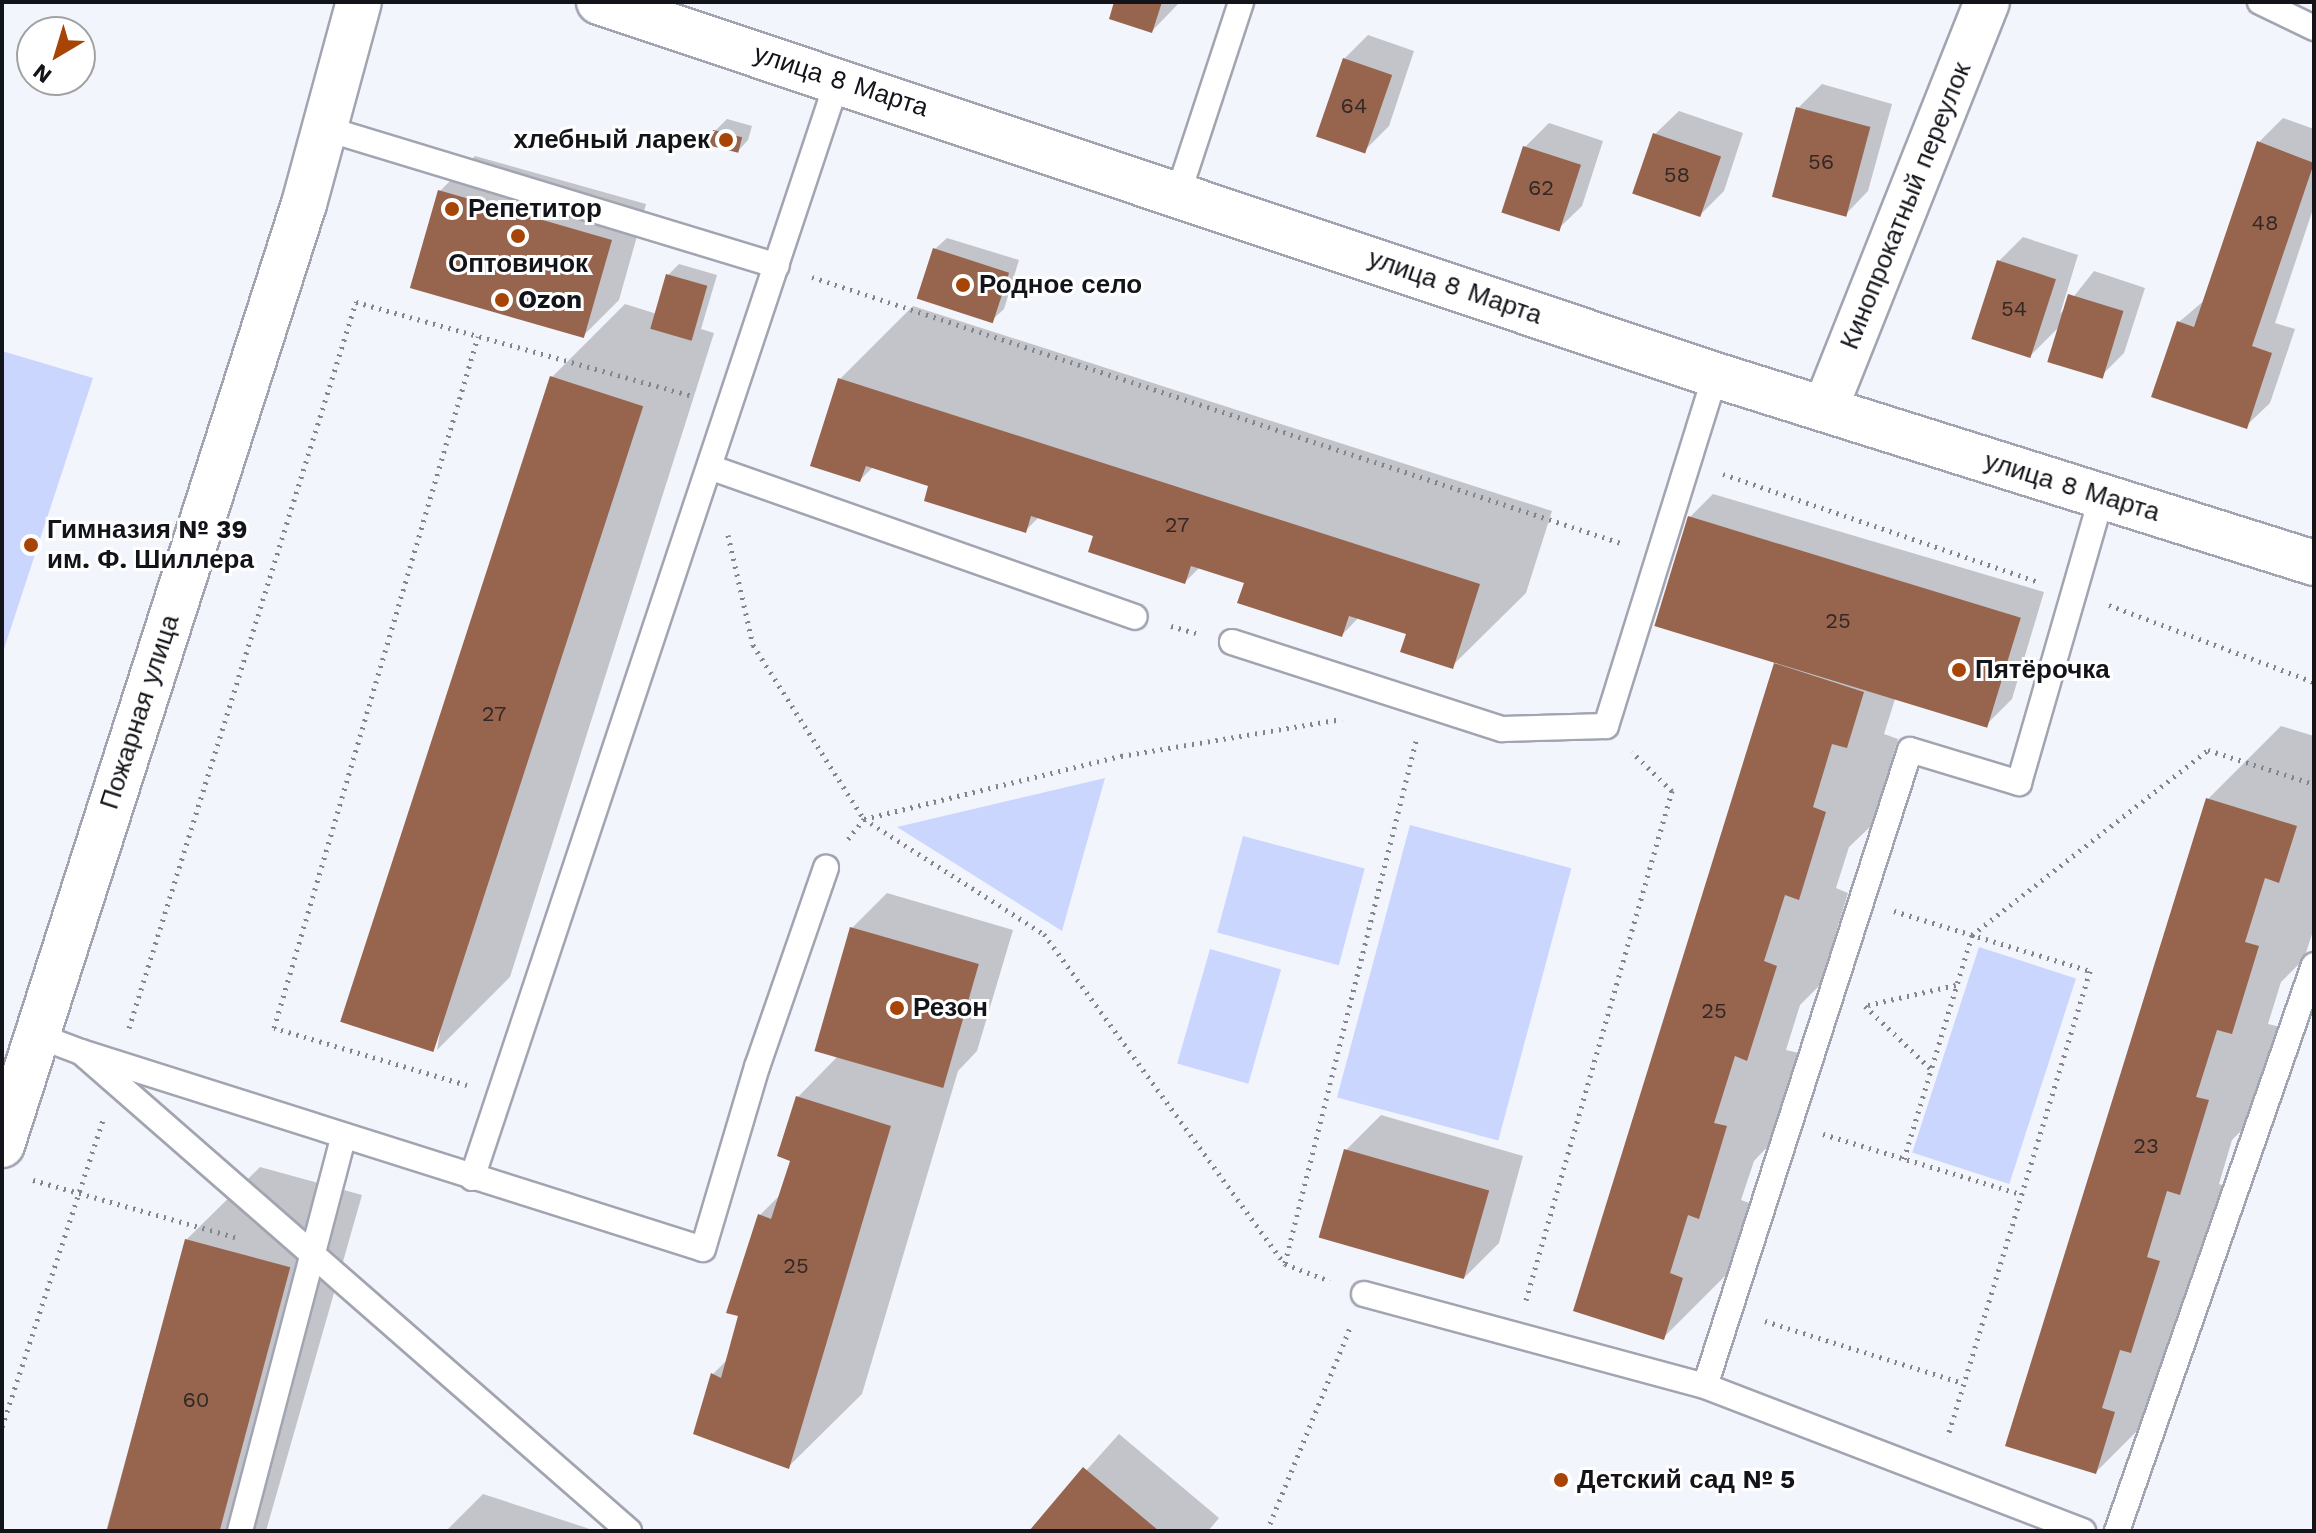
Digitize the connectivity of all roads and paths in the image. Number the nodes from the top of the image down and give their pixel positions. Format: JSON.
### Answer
{"nodes":[{"id":1,"x":359,"y":2,"type":"edge"},
{"id":2,"x":599,"y":2,"type":"edge"},
{"id":3,"x":1241,"y":2,"type":"edge"},
{"id":4,"x":1987,"y":2,"type":"edge"},
{"id":5,"x":2260,"y":2,"type":"edge"},
{"id":6,"x":2314,"y":28,"type":"edge"},
{"id":7,"x":838,"y":79,"type":"junction"},
{"id":8,"x":327,"y":129,"type":"junction"},
{"id":9,"x":1178,"y":194,"type":"junction"},
{"id":10,"x":777,"y":266,"type":"junction"},
{"id":11,"x":478,"y":336,"type":"junction"},
{"id":12,"x":1715,"y":375,"type":"junction"},
{"id":13,"x":732,"y":407,"type":"junction"},
{"id":14,"x":1825,"y":409,"type":"junction"},
{"id":15,"x":1688,"y":461,"type":"junction"},
{"id":16,"x":712,"y":468,"type":"junction"},
{"id":17,"x":2102,"y":496,"type":"junction"},
{"id":18,"x":1659,"y":556,"type":"junction"},
{"id":19,"x":2314,"y":563,"type":"edge"},
{"id":20,"x":2074,"y":592,"type":"junction"},
{"id":21,"x":1135,"y":617,"type":"joint"},
{"id":22,"x":1232,"y":642,"type":"joint"},
{"id":23,"x":2314,"y":682,"type":"edge"},
{"id":24,"x":1425,"y":705,"type":"junction"},
{"id":25,"x":1349,"y":718,"type":"dead end"},
{"id":26,"x":1606,"y":726,"type":"junction"},
{"id":27,"x":2314,"y":784,"type":"edge"},
{"id":28,"x":864,"y":819,"type":"junction"},
{"id":29,"x":826,"y":868,"type":"dead end"},
{"id":30,"x":1861,"y":901,"type":"junction"},
{"id":31,"x":1972,"y":935,"type":"junction"},
{"id":32,"x":2314,"y":965,"type":"edge"},
{"id":33,"x":1957,"y":985,"type":"junction"},
{"id":34,"x":1830,"y":996,"type":"junction"},
{"id":35,"x":1864,"y":1006,"type":"junction"},
{"id":36,"x":36,"y":1035,"type":"junction"},
{"id":37,"x":1931,"y":1069,"type":"junction"},
{"id":38,"x":116,"y":1074,"type":"junction"},
{"id":39,"x":500,"y":1095,"type":"junction"},
{"id":40,"x":1789,"y":1123,"type":"junction"},
{"id":41,"x":343,"y":1137,"type":"junction"},
{"id":42,"x":1904,"y":1159,"type":"junction"},
{"id":43,"x":10,"y":1160,"type":"edge"},
{"id":44,"x":472,"y":1178,"type":"junction"},
{"id":45,"x":78,"y":1194,"type":"junction"},
{"id":46,"x":2021,"y":1194,"type":"junction"},
{"id":47,"x":240,"y":1238,"type":"dead end"},
{"id":48,"x":313,"y":1259,"type":"junction"},
{"id":49,"x":1285,"y":1264,"type":"junction"},
{"id":50,"x":1364,"y":1294,"type":"junction"},
{"id":51,"x":1729,"y":1310,"type":"junction"},
{"id":52,"x":1515,"y":1336,"type":"junction"},
{"id":53,"x":1963,"y":1383,"type":"junction"},
{"id":54,"x":1705,"y":1386,"type":"junction"},
{"id":55,"x":2,"y":1427,"type":"edge"},
{"id":56,"x":1960,"y":1444,"type":"dead end"},
{"id":57,"x":240,"y":1531,"type":"edge"},
{"id":58,"x":629,"y":1531,"type":"edge"},
{"id":59,"x":1267,"y":1531,"type":"edge"},
{"id":60,"x":2083,"y":1531,"type":"edge"},
{"id":61,"x":2117,"y":1531,"type":"edge"}],
"edges":[{"from":1,"to":8,"type":"street","name":"Пожарная улица"},
{"from":2,"to":7,"type":"street","name":"улица 8 Марта"},
{"from":3,"to":9,"type":"lane"},
{"from":4,"to":14,"type":"street","name":"Кинопрокатный переулок"},
{"from":5,"to":6,"type":"lane"},
{"from":7,"to":9,"type":"street","name":"улица 8 Марта"},
{"from":7,"to":10,"type":"lane"},
{"from":8,"to":10,"type":"lane"},
{"from":8,"to":36,"type":"street","name":"Пожарная улица"},
{"from":9,"to":12,"type":"street","name":"улица 8 Марта"},
{"from":10,"to":13,"type":"lane"},
{"from":10,"to":18,"type":"path"},
{"from":11,"to":13,"type":"path"},
{"from":11,"to":38,"type":"path"},
{"from":11,"to":39,"type":"path"},
{"from":12,"to":14,"type":"street","name":"улица 8 Марта"},
{"from":12,"to":15,"type":"lane"},
{"from":13,"to":16,"type":"lane"},
{"from":14,"to":17,"type":"street","name":"улица 8 Марта"},
{"from":15,"to":18,"type":"lane"},
{"from":15,"to":20,"type":"path"},
{"from":16,"to":21,"type":"lane"},
{"from":16,"to":28,"type":"path"},
{"from":16,"to":39,"type":"lane"},
{"from":17,"to":19,"type":"street","name":"улица 8 Марта"},
{"from":17,"to":20,"type":"lane"},
{"from":18,"to":26,"type":"lane"},
{"from":20,"to":23,"type":"path"},
{"from":20,"to":30,"type":"lane"},
{"from":21,"to":22,"type":"path"},
{"from":22,"to":24,"type":"lane"},
{"from":24,"to":26,"type":"lane"},
{"from":24,"to":49,"type":"path"},
{"from":25,"to":28,"type":"path"},
{"from":26,"to":52,"type":"path"},
{"from":27,"to":31,"type":"path"},
{"from":28,"to":49,"type":"path"},
{"from":29,"to":44,"type":"lane"},
{"from":30,"to":31,"type":"path"},
{"from":30,"to":34,"type":"lane"},
{"from":31,"to":33,"type":"path"},
{"from":31,"to":46,"type":"path"},
{"from":32,"to":61,"type":"lane"},
{"from":33,"to":35,"type":"path"},
{"from":33,"to":37,"type":"path"},
{"from":34,"to":35,"type":"path"},
{"from":34,"to":40,"type":"lane"},
{"from":35,"to":37,"type":"path"},
{"from":36,"to":38,"type":"lane"},
{"from":36,"to":43,"type":"street","name":"Пожарная улица"},
{"from":37,"to":42,"type":"path"},
{"from":38,"to":41,"type":"lane"},
{"from":38,"to":45,"type":"path"},
{"from":38,"to":48,"type":"lane"},
{"from":39,"to":44,"type":"lane"},
{"from":40,"to":42,"type":"path"},
{"from":40,"to":51,"type":"lane"},
{"from":41,"to":44,"type":"lane"},
{"from":41,"to":48,"type":"lane"},
{"from":42,"to":46,"type":"path"},
{"from":43,"to":45,"type":"path"},
{"from":45,"to":47,"type":"path"},
{"from":45,"to":55,"type":"path"},
{"from":46,"to":53,"type":"path"},
{"from":48,"to":57,"type":"lane"},
{"from":48,"to":58,"type":"lane"},
{"from":49,"to":50,"type":"path"},
{"from":50,"to":52,"type":"lane"},
{"from":50,"to":59,"type":"path"},
{"from":51,"to":53,"type":"path"},
{"from":51,"to":54,"type":"lane"},
{"from":52,"to":54,"type":"lane"},
{"from":53,"to":56,"type":"path"},
{"from":54,"to":60,"type":"lane"}]}
